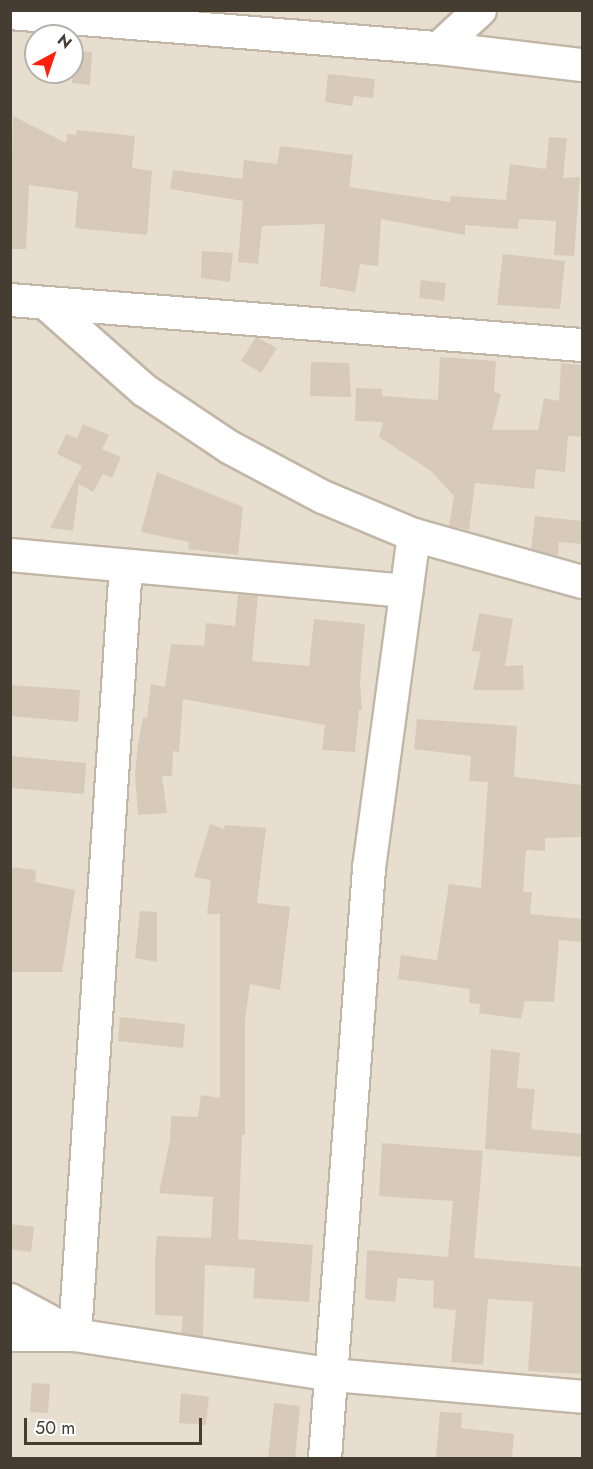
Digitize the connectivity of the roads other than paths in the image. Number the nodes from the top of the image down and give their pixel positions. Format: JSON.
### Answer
{"nodes":[{"id":1,"x":442,"y":10,"type":"edge"},
{"id":2,"x":480,"y":10,"type":"edge"},
{"id":3,"x":10,"y":14,"type":"edge"},
{"id":4,"x":167,"y":20,"type":"edge"},
{"id":5,"x":439,"y":48,"type":"junction"},
{"id":6,"x":582,"y":65,"type":"edge"},
{"id":7,"x":10,"y":300,"type":"edge"},
{"id":8,"x":48,"y":305,"type":"junction"},
{"id":9,"x":582,"y":345,"type":"edge"},
{"id":10,"x":414,"y":535,"type":"junction"},
{"id":11,"x":10,"y":555,"type":"edge"},
{"id":12,"x":126,"y":566,"type":"junction"},
{"id":13,"x":582,"y":582,"type":"edge"},
{"id":14,"x":406,"y":591,"type":"junction"},
{"id":15,"x":10,"y":1300,"type":"edge"},
{"id":16,"x":10,"y":1335,"type":"edge"},
{"id":17,"x":75,"y":1335,"type":"junction"},
{"id":18,"x":333,"y":1375,"type":"junction"},
{"id":19,"x":582,"y":1397,"type":"edge"},
{"id":20,"x":326,"y":1458,"type":"edge"}],
"edges":[{"from":1,"to":5,"type":"street"},
{"from":2,"to":5,"type":"street"},
{"from":3,"to":4,"type":"street"},
{"from":4,"to":5,"type":"street"},
{"from":5,"to":6,"type":"street"},
{"from":7,"to":8,"type":"street"},
{"from":8,"to":9,"type":"street"},
{"from":8,"to":10,"type":"street"},
{"from":10,"to":13,"type":"street"},
{"from":10,"to":14,"type":"street"},
{"from":11,"to":12,"type":"street"},
{"from":12,"to":14,"type":"street"},
{"from":12,"to":17,"type":"street"},
{"from":14,"to":18,"type":"street"},
{"from":15,"to":17,"type":"street"},
{"from":16,"to":17,"type":"street"},
{"from":17,"to":18,"type":"street"},
{"from":18,"to":19,"type":"street"},
{"from":18,"to":20,"type":"street"}]}
